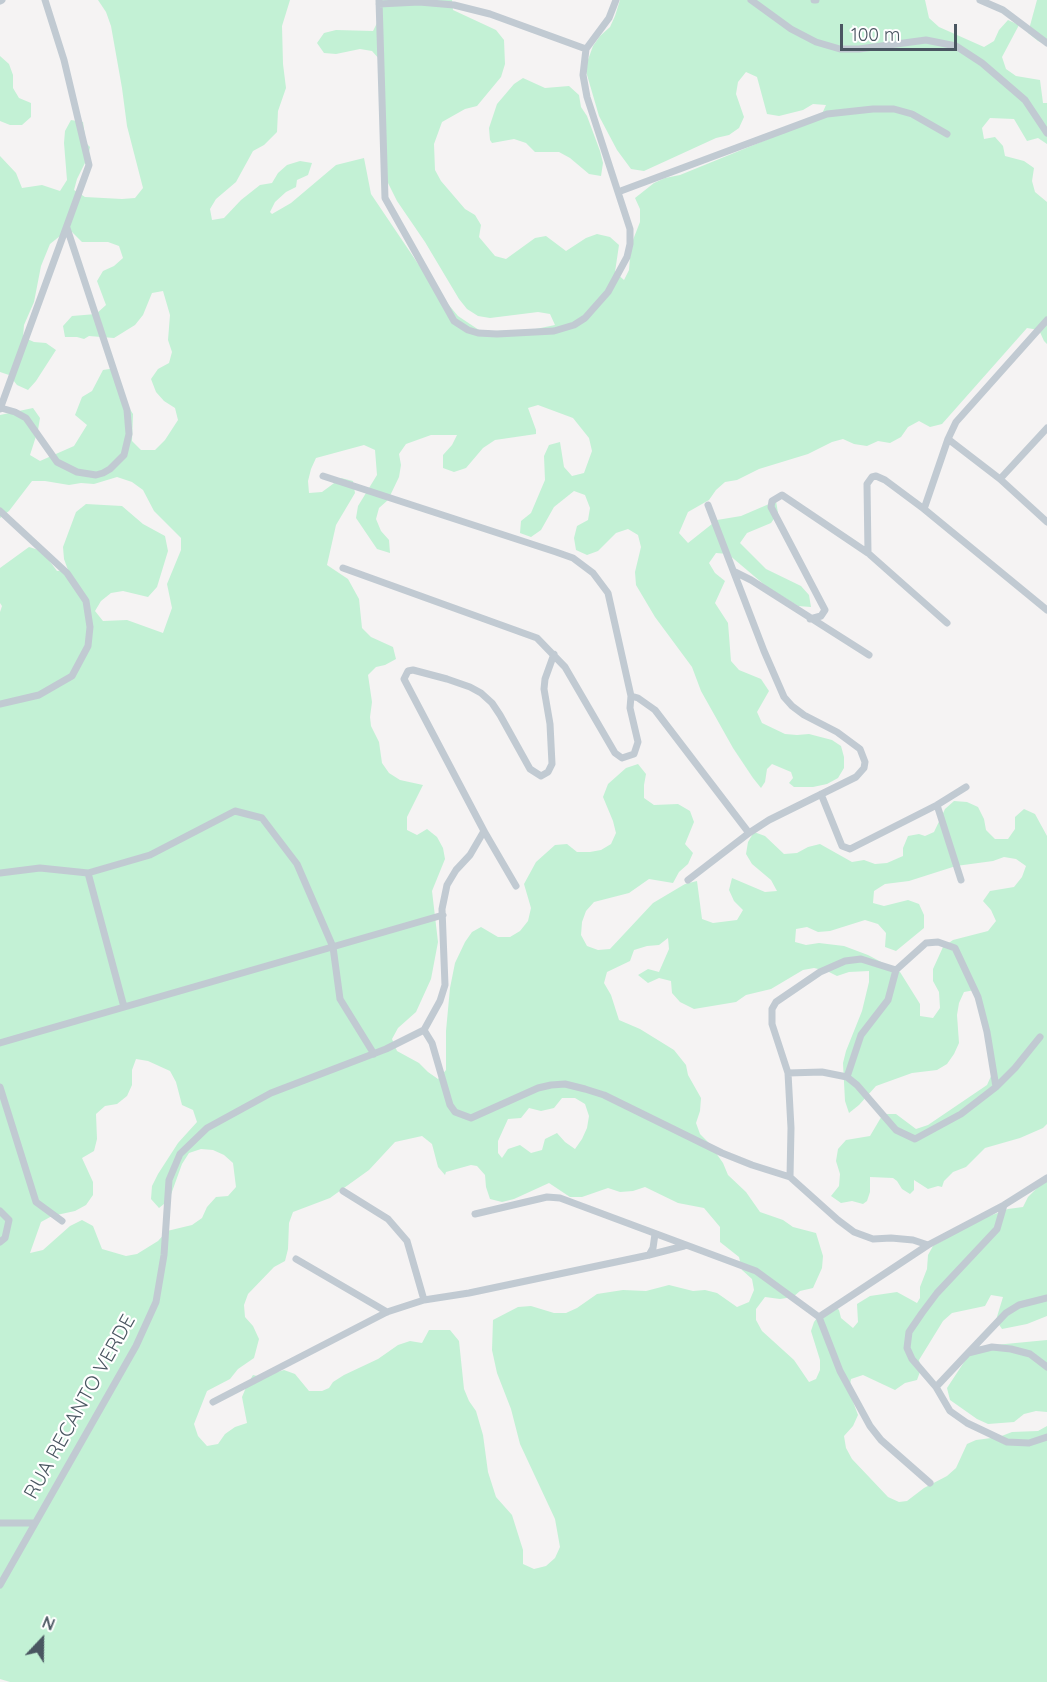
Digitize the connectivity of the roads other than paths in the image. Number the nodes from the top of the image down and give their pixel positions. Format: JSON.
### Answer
{"nodes":[{"id":1,"x":616,"y":0,"type":"edge"},
{"id":2,"x":751,"y":0,"type":"edge"},
{"id":3,"x":980,"y":0,"type":"edge"},
{"id":4,"x":44,"y":1,"type":"edge"},
{"id":5,"x":379,"y":2,"type":"edge"},
{"id":6,"x":1047,"y":43,"type":"edge"},
{"id":7,"x":586,"y":49,"type":"junction"},
{"id":8,"x":1047,"y":133,"type":"edge"},
{"id":9,"x":947,"y":134,"type":"dead end"},
{"id":10,"x":618,"y":192,"type":"junction"},
{"id":11,"x":67,"y":228,"type":"junction"},
{"id":12,"x":1047,"y":320,"type":"edge"},
{"id":13,"x":0,"y":409,"type":"edge"},
{"id":14,"x":1047,"y":428,"type":"edge"},
{"id":15,"x":948,"y":439,"type":"junction"},
{"id":16,"x":323,"y":476,"type":"dead end"},
{"id":17,"x":1000,"y":479,"type":"junction"},
{"id":18,"x":708,"y":505,"type":"dead end"},
{"id":19,"x":924,"y":509,"type":"junction"},
{"id":20,"x":0,"y":511,"type":"edge"},
{"id":21,"x":1047,"y":522,"type":"edge"},
{"id":22,"x":868,"y":553,"type":"junction"},
{"id":23,"x":343,"y":568,"type":"dead end"},
{"id":24,"x":735,"y":572,"type":"junction"},
{"id":25,"x":1047,"y":610,"type":"edge"},
{"id":26,"x":810,"y":619,"type":"junction"},
{"id":27,"x":947,"y":624,"type":"dead end"},
{"id":28,"x":554,"y":654,"type":"junction"},
{"id":29,"x":869,"y":655,"type":"dead end"},
{"id":30,"x":631,"y":696,"type":"junction"},
{"id":31,"x":0,"y":704,"type":"edge"},
{"id":32,"x":966,"y":787,"type":"dead end"},
{"id":33,"x":821,"y":794,"type":"junction"},
{"id":34,"x":937,"y":805,"type":"junction"},
{"id":35,"x":484,"y":831,"type":"junction"},
{"id":36,"x":748,"y":833,"type":"junction"},
{"id":37,"x":0,"y":873,"type":"edge"},
{"id":38,"x":87,"y":873,"type":"junction"},
{"id":39,"x":688,"y":880,"type":"dead end"},
{"id":40,"x":961,"y":880,"type":"dead end"},
{"id":41,"x":516,"y":886,"type":"dead end"},
{"id":42,"x":443,"y":915,"type":"junction"},
{"id":43,"x":333,"y":947,"type":"junction"},
{"id":44,"x":896,"y":970,"type":"junction"},
{"id":45,"x":124,"y":1007,"type":"junction"},
{"id":46,"x":424,"y":1030,"type":"junction"},
{"id":47,"x":1040,"y":1037,"type":"dead end"},
{"id":48,"x":0,"y":1043,"type":"edge"},
{"id":49,"x":374,"y":1054,"type":"junction"},
{"id":50,"x":788,"y":1073,"type":"junction"},
{"id":51,"x":847,"y":1077,"type":"junction"},
{"id":52,"x":0,"y":1087,"type":"edge"},
{"id":53,"x":996,"y":1087,"type":"junction"},
{"id":54,"x":790,"y":1177,"type":"junction"},
{"id":55,"x":1047,"y":1178,"type":"edge"},
{"id":56,"x":344,"y":1191,"type":"dead end"},
{"id":57,"x":1004,"y":1204,"type":"junction"},
{"id":58,"x":0,"y":1211,"type":"edge"},
{"id":59,"x":475,"y":1214,"type":"dead end"},
{"id":60,"x":62,"y":1221,"type":"dead end"},
{"id":61,"x":655,"y":1234,"type":"junction"},
{"id":62,"x":2,"y":1240,"type":"edge"},
{"id":63,"x":928,"y":1245,"type":"junction"},
{"id":64,"x":684,"y":1246,"type":"junction"},
{"id":65,"x":649,"y":1255,"type":"junction"},
{"id":66,"x":296,"y":1259,"type":"dead end"},
{"id":67,"x":1047,"y":1298,"type":"edge"},
{"id":68,"x":424,"y":1300,"type":"junction"},
{"id":69,"x":387,"y":1312,"type":"junction"},
{"id":70,"x":819,"y":1317,"type":"junction"},
{"id":71,"x":968,"y":1353,"type":"junction"},
{"id":72,"x":1047,"y":1367,"type":"edge"},
{"id":73,"x":936,"y":1388,"type":"junction"},
{"id":74,"x":213,"y":1402,"type":"dead end"},
{"id":75,"x":1047,"y":1437,"type":"edge"},
{"id":76,"x":930,"y":1484,"type":"dead end"},
{"id":77,"x":0,"y":1523,"type":"edge"},
{"id":78,"x":34,"y":1523,"type":"junction"},
{"id":79,"x":0,"y":1586,"type":"edge"}],
"edges":[{"from":1,"to":7,"type":"street"},
{"from":2,"to":8,"type":"street"},
{"from":3,"to":6,"type":"street"},
{"from":4,"to":11,"type":"street"},
{"from":5,"to":7,"type":"street"},
{"from":5,"to":10,"type":"street"},
{"from":7,"to":10,"type":"street"},
{"from":9,"to":10,"type":"street"},
{"from":11,"to":13,"type":"street"},
{"from":11,"to":13,"type":"street"},
{"from":12,"to":15,"type":"street"},
{"from":14,"to":17,"type":"street"},
{"from":15,"to":17,"type":"street"},
{"from":15,"to":19,"type":"street"},
{"from":16,"to":30,"type":"street"},
{"from":17,"to":21,"type":"street"},
{"from":18,"to":24,"type":"street"},
{"from":19,"to":22,"type":"street"},
{"from":19,"to":25,"type":"street"},
{"from":20,"to":31,"type":"street"},
{"from":22,"to":26,"type":"street"},
{"from":22,"to":27,"type":"street"},
{"from":23,"to":28,"type":"street"},
{"from":24,"to":26,"type":"street"},
{"from":24,"to":33,"type":"street"},
{"from":26,"to":29,"type":"street"},
{"from":28,"to":30,"type":"street"},
{"from":28,"to":35,"type":"street"},
{"from":30,"to":36,"type":"street"},
{"from":32,"to":34,"type":"street"},
{"from":33,"to":34,"type":"street"},
{"from":33,"to":36,"type":"street"},
{"from":34,"to":40,"type":"street"},
{"from":35,"to":41,"type":"street"},
{"from":35,"to":42,"type":"street"},
{"from":36,"to":39,"type":"street"},
{"from":37,"to":38,"type":"street"},
{"from":38,"to":43,"type":"street"},
{"from":38,"to":45,"type":"street"},
{"from":42,"to":43,"type":"street"},
{"from":42,"to":46,"type":"street"},
{"from":43,"to":45,"type":"street"},
{"from":43,"to":49,"type":"street"},
{"from":44,"to":50,"type":"street"},
{"from":44,"to":51,"type":"street"},
{"from":44,"to":53,"type":"street"},
{"from":45,"to":48,"type":"street"},
{"from":46,"to":49,"type":"street","name":"RUA RECANTO VERDE"},
{"from":46,"to":54,"type":"street"},
{"from":47,"to":53,"type":"street"},
{"from":49,"to":78,"type":"street","name":"RUA RECANTO VERDE"},
{"from":50,"to":51,"type":"street"},
{"from":50,"to":54,"type":"street"},
{"from":51,"to":53,"type":"street"},
{"from":52,"to":60,"type":"street"},
{"from":54,"to":63,"type":"street"},
{"from":55,"to":57,"type":"street"},
{"from":56,"to":68,"type":"street"},
{"from":57,"to":63,"type":"street"},
{"from":57,"to":73,"type":"street"},
{"from":58,"to":62,"type":"street"},
{"from":59,"to":61,"type":"street"},
{"from":61,"to":64,"type":"street"},
{"from":61,"to":65,"type":"street"},
{"from":63,"to":70,"type":"street"},
{"from":64,"to":65,"type":"street"},
{"from":64,"to":70,"type":"street"},
{"from":65,"to":68,"type":"street"},
{"from":66,"to":69,"type":"street"},
{"from":67,"to":71,"type":"street"},
{"from":68,"to":69,"type":"street"},
{"from":69,"to":74,"type":"street"},
{"from":70,"to":76,"type":"street"},
{"from":71,"to":72,"type":"street"},
{"from":71,"to":73,"type":"street"},
{"from":73,"to":75,"type":"street"},
{"from":77,"to":78,"type":"street"},
{"from":78,"to":79,"type":"street","name":"RUA RECANTO VERDE"}]}
